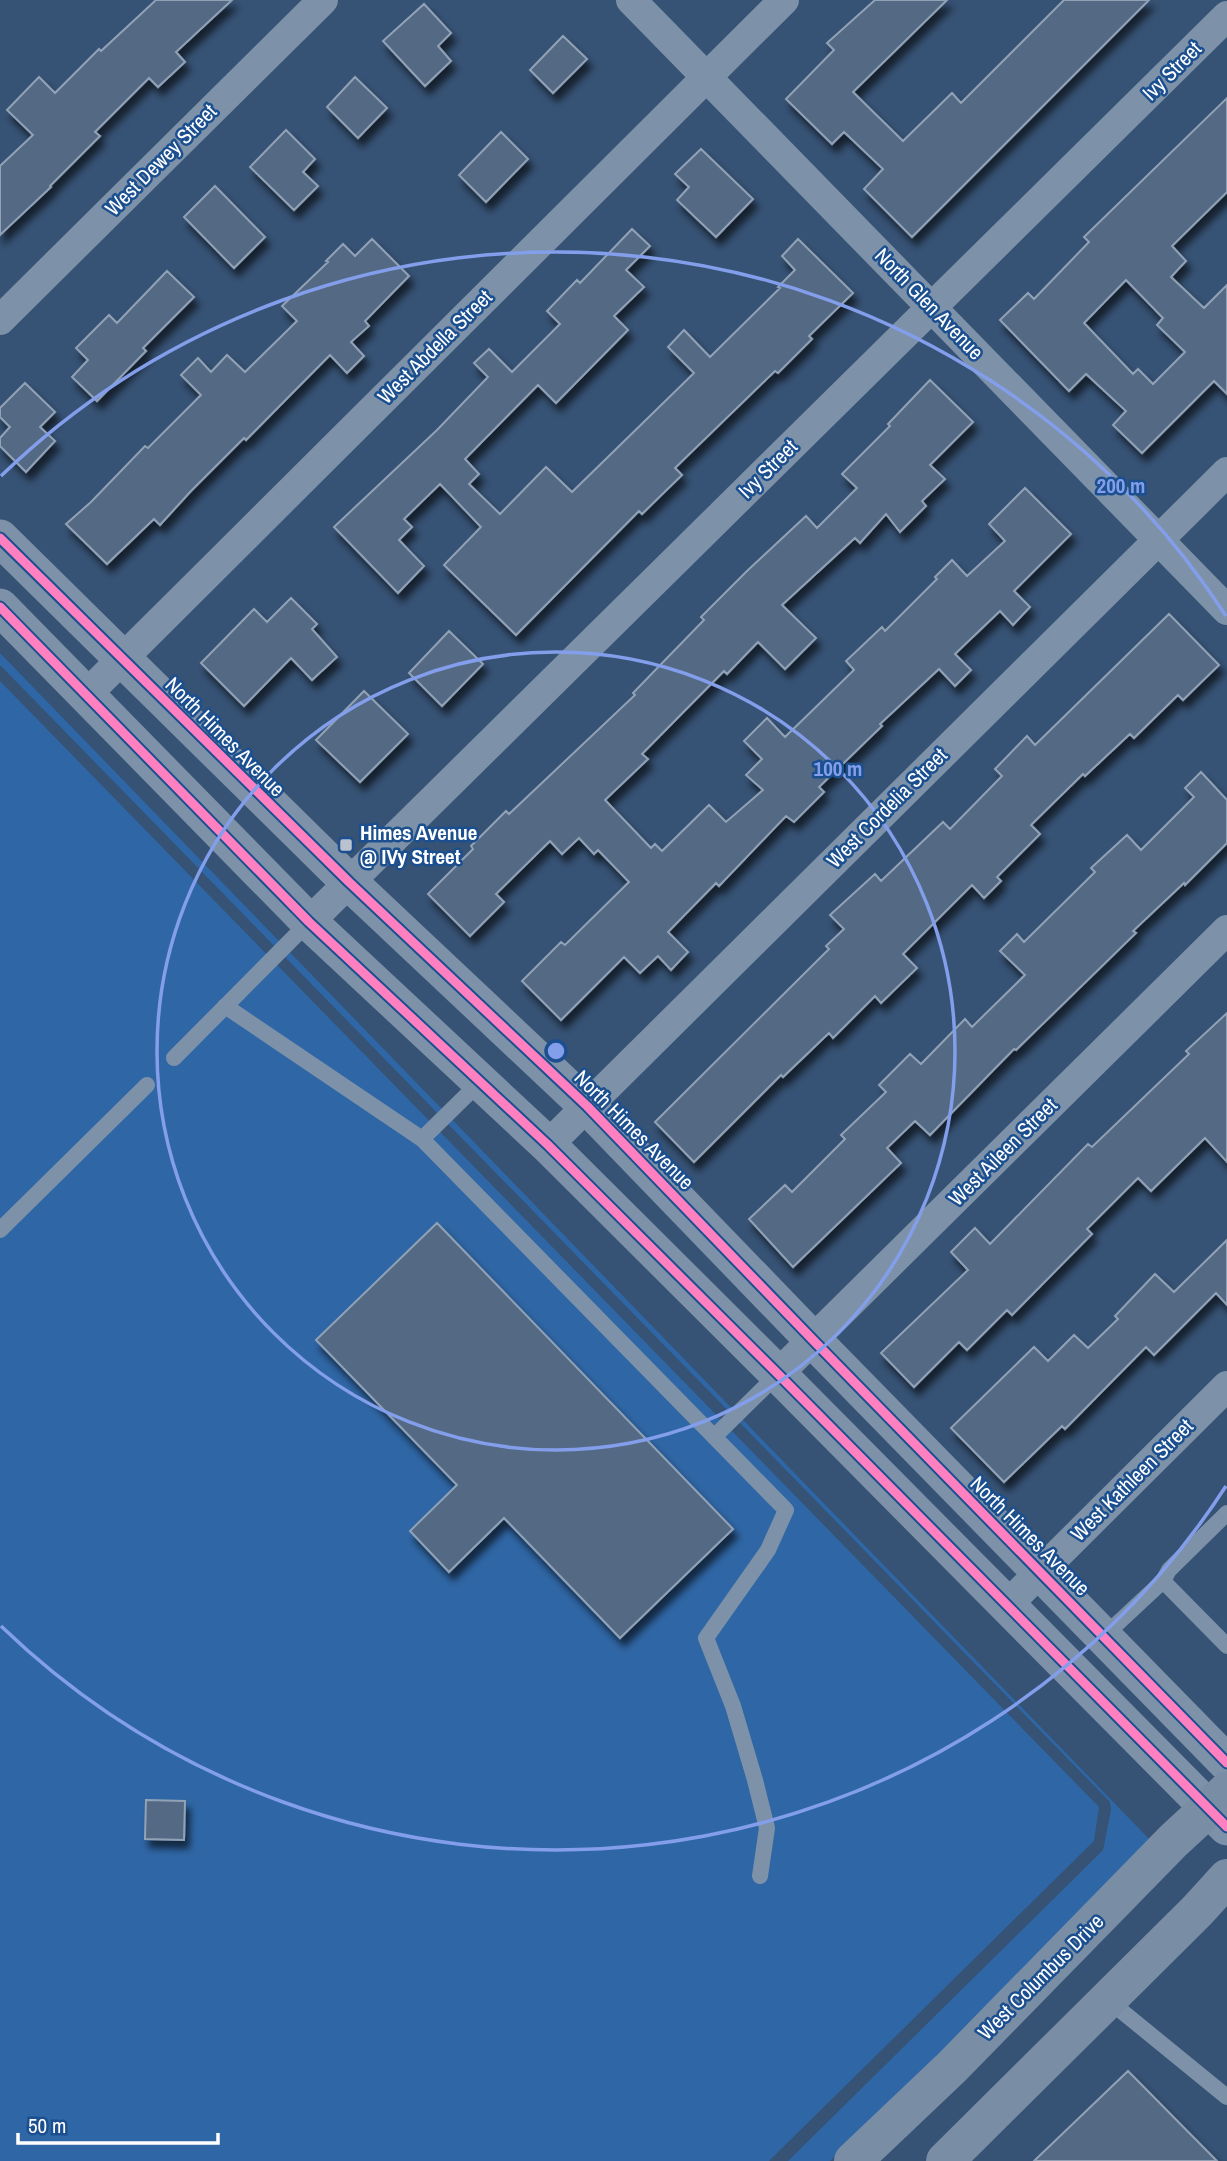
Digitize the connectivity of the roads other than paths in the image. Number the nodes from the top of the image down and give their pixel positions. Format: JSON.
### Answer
{"nodes":[{"id":1,"x":323,"y":0,"type":"edge"},
{"id":2,"x":631,"y":0,"type":"edge"},
{"id":3,"x":784,"y":0,"type":"edge"},
{"id":4,"x":1227,"y":16,"type":"edge"},
{"id":5,"x":706,"y":77,"type":"junction"},
{"id":6,"x":933,"y":307,"type":"junction"},
{"id":7,"x":0,"y":320,"type":"edge"},
{"id":8,"x":1227,"y":472,"type":"edge"},
{"id":9,"x":0,"y":538,"type":"edge"},
{"id":10,"x":1159,"y":540,"type":"junction"},
{"id":11,"x":0,"y":607,"type":"edge"},
{"id":12,"x":1227,"y":610,"type":"edge"},
{"id":13,"x":122,"y":660,"type":"junction"},
{"id":14,"x":87,"y":694,"type":"junction"},
{"id":15,"x":349,"y":882,"type":"junction"},
{"id":16,"x":309,"y":922,"type":"junction"},
{"id":17,"x":1227,"y":930,"type":"edge"},
{"id":18,"x":225,"y":1006,"type":"junction"},
{"id":19,"x":174,"y":1058,"type":"dead end"},
{"id":20,"x":480,"y":1082,"type":"junction"},
{"id":21,"x":148,"y":1085,"type":"dead end"},
{"id":22,"x":587,"y":1106,"type":"junction"},
{"id":23,"x":422,"y":1139,"type":"junction"},
{"id":24,"x":548,"y":1145,"type":"junction"},
{"id":25,"x":0,"y":1230,"type":"edge"},
{"id":26,"x":813,"y":1340,"type":"junction"},
{"id":27,"x":778,"y":1374,"type":"junction"},
{"id":28,"x":1227,"y":1386,"type":"edge"},
{"id":29,"x":714,"y":1437,"type":"junction"},
{"id":30,"x":1227,"y":1513,"type":"edge"},
{"id":31,"x":1041,"y":1572,"type":"junction"},
{"id":32,"x":1163,"y":1581,"type":"junction"},
{"id":33,"x":1007,"y":1605,"type":"junction"},
{"id":34,"x":1104,"y":1636,"type":"junction"},
{"id":35,"x":1227,"y":1646,"type":"edge"},
{"id":36,"x":1227,"y":1763,"type":"edge"},
{"id":37,"x":1221,"y":1808,"type":"edge"},
{"id":38,"x":760,"y":1876,"type":"dead end"},
{"id":39,"x":1227,"y":1878,"type":"edge"},
{"id":40,"x":1108,"y":2000,"type":"junction"},
{"id":41,"x":1227,"y":2096,"type":"edge"},
{"id":42,"x":853,"y":2161,"type":"edge"},
{"id":43,"x":945,"y":2161,"type":"edge"}],
"edges":[{"from":1,"to":7,"type":"street","name":"West Dewey Street"},
{"from":2,"to":5,"type":"street","name":"North Glen Avenue"},
{"from":3,"to":5,"type":"street","name":"West Abdella Street"},
{"from":4,"to":6,"type":"street","name":"Ivy Street"},
{"from":5,"to":6,"type":"street","name":"North Glen Avenue"},
{"from":5,"to":13,"type":"street","name":"West Abdella Street"},
{"from":6,"to":10,"type":"street","name":"North Glen Avenue"},
{"from":6,"to":15,"type":"street","name":"Ivy Street"},
{"from":8,"to":10,"type":"street","name":"West Cordelia Street"},
{"from":9,"to":13,"type":"street","name":"North Himes Avenue"},
{"from":10,"to":12,"type":"street","name":"North Glen Avenue"},
{"from":10,"to":22,"type":"street","name":"West Cordelia Street"},
{"from":11,"to":14,"type":"street"},
{"from":13,"to":14,"type":"street","name":"West Abdella Street"},
{"from":13,"to":15,"type":"street","name":"North Himes Avenue"},
{"from":14,"to":16,"type":"street"},
{"from":15,"to":16,"type":"street","name":"Ivy Street"},
{"from":15,"to":22,"type":"street","name":"North Himes Avenue"},
{"from":16,"to":18,"type":"lane"},
{"from":16,"to":20,"type":"street"},
{"from":17,"to":26,"type":"street","name":"West Aileen Street"},
{"from":18,"to":19,"type":"lane"},
{"from":18,"to":23,"type":"lane"},
{"from":20,"to":23,"type":"lane"},
{"from":20,"to":24,"type":"street"},
{"from":21,"to":25,"type":"lane"},
{"from":22,"to":24,"type":"street","name":"West Cordelia Street"},
{"from":22,"to":26,"type":"street","name":"North Himes Avenue"},
{"from":23,"to":29,"type":"lane"},
{"from":24,"to":27,"type":"street"},
{"from":26,"to":27,"type":"street","name":"West Aileen Street"},
{"from":26,"to":31,"type":"street","name":"North Himes Avenue"},
{"from":27,"to":29,"type":"lane"},
{"from":27,"to":33,"type":"street"},
{"from":28,"to":31,"type":"street","name":"West Kathleen Street"},
{"from":29,"to":38,"type":"lane"},
{"from":30,"to":32,"type":"lane"},
{"from":31,"to":33,"type":"street","name":"West Kathleen Street"},
{"from":31,"to":34,"type":"street","name":"North Himes Avenue"},
{"from":32,"to":34,"type":"lane"},
{"from":32,"to":35,"type":"lane"},
{"from":33,"to":37,"type":"street"},
{"from":34,"to":36,"type":"street","name":"North Himes Avenue"},
{"from":37,"to":42,"type":"main road","name":"West Columbus Drive"},
{"from":39,"to":40,"type":"main road"},
{"from":40,"to":41,"type":"lane"},
{"from":40,"to":43,"type":"main road"}]}
